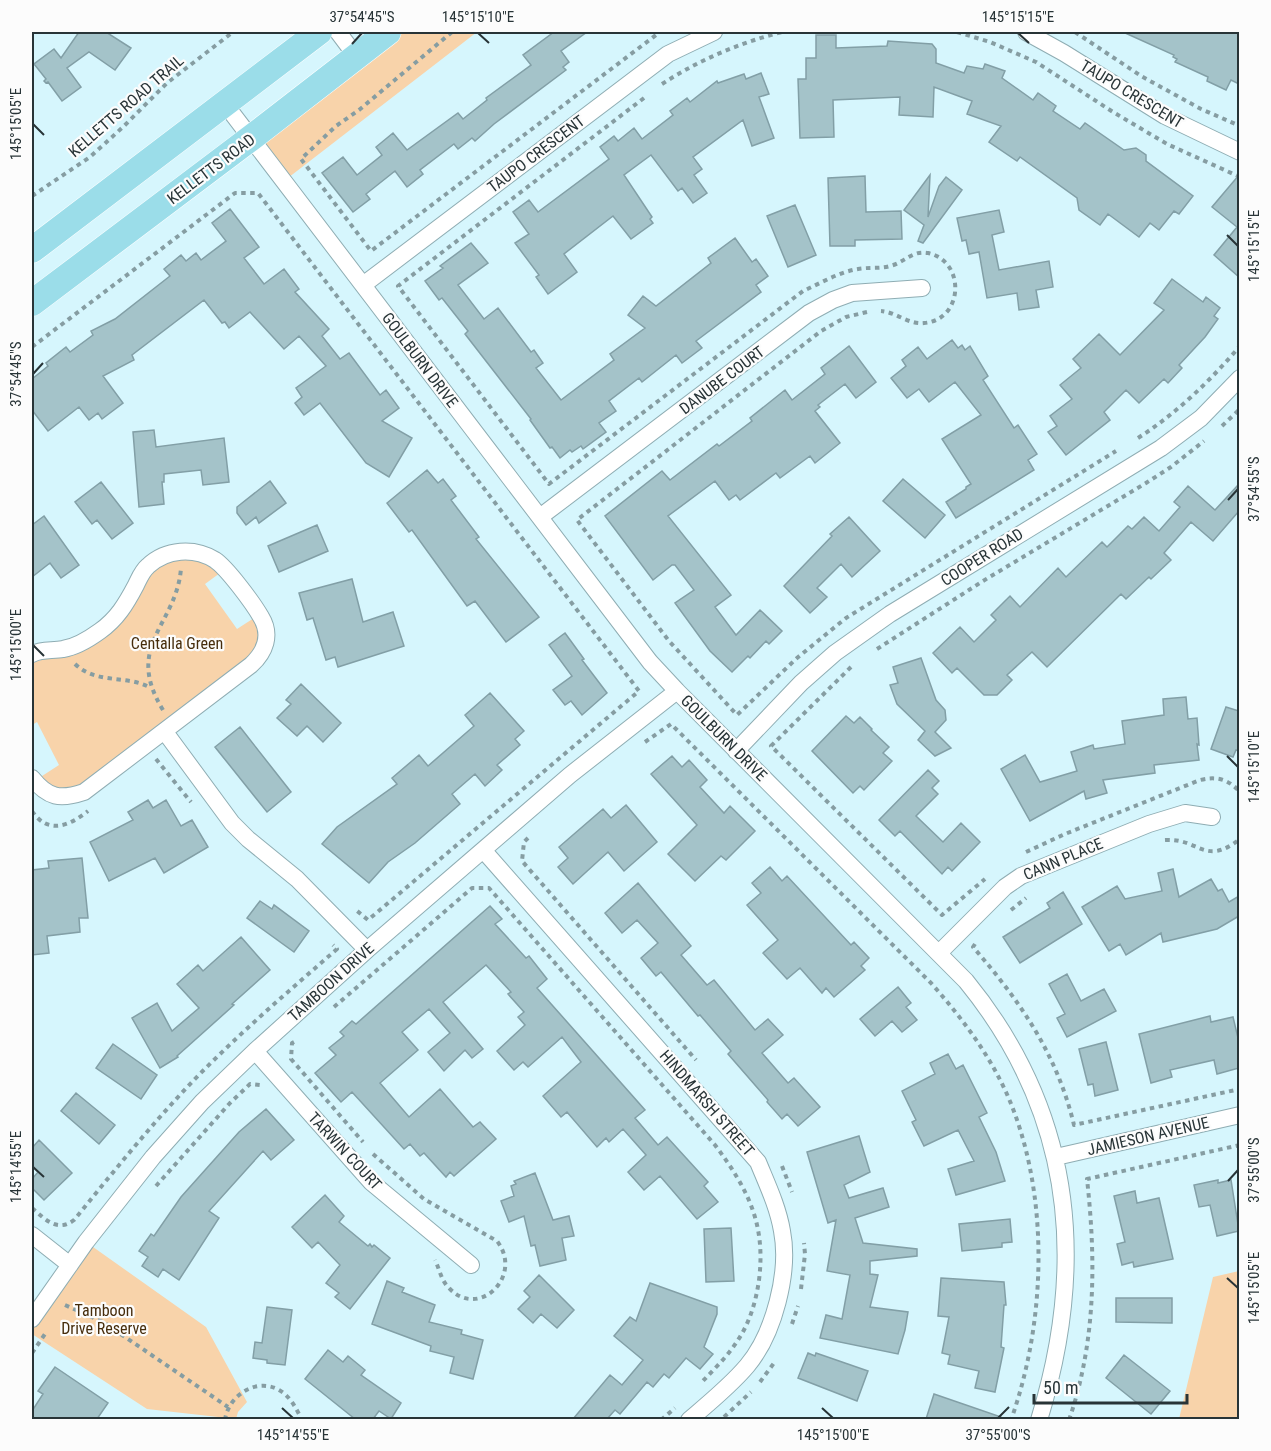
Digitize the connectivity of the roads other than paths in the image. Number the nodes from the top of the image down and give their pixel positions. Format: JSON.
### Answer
{"nodes":[{"id":1,"x":320,"y":32,"type":"edge"},
{"id":2,"x":338,"y":32,"type":"edge"},
{"id":3,"x":714,"y":32,"type":"edge"},
{"id":4,"x":1026,"y":32,"type":"edge"},
{"id":5,"x":372,"y":40,"type":"edge"},
{"id":6,"x":225,"y":104,"type":"junction"},
{"id":7,"x":251,"y":138,"type":"junction"},
{"id":8,"x":1239,"y":152,"type":"edge"},
{"id":9,"x":32,"y":250,"type":"edge"},
{"id":10,"x":363,"y":285,"type":"junction"},
{"id":11,"x":922,"y":288,"type":"dead end"},
{"id":12,"x":32,"y":303,"type":"edge"},
{"id":13,"x":1239,"y":378,"type":"edge"},
{"id":14,"x":540,"y":517,"type":"junction"},
{"id":15,"x":32,"y":654,"type":"edge"},
{"id":16,"x":677,"y":691,"type":"junction"},
{"id":17,"x":166,"y":724,"type":"junction"},
{"id":18,"x":736,"y":751,"type":"junction"},
{"id":19,"x":32,"y":778,"type":"edge"},
{"id":20,"x":1212,"y":817,"type":"dead end"},
{"id":21,"x":484,"y":851,"type":"junction"},
{"id":22,"x":367,"y":950,"type":"junction"},
{"id":23,"x":939,"y":953,"type":"junction"},
{"id":24,"x":255,"y":1051,"type":"junction"},
{"id":25,"x":1239,"y":1115,"type":"edge"},
{"id":26,"x":1056,"y":1157,"type":"junction"},
{"id":27,"x":32,"y":1235,"type":"edge"},
{"id":28,"x":70,"y":1265,"type":"junction"},
{"id":29,"x":471,"y":1265,"type":"dead end"},
{"id":30,"x":32,"y":1319,"type":"edge"},
{"id":31,"x":689,"y":1419,"type":"edge"},
{"id":32,"x":1040,"y":1419,"type":"edge"}],
"edges":[{"from":1,"to":6,"type":"main road"},
{"from":2,"to":5,"type":"street"},
{"from":3,"to":10,"type":"street","name":"TAUPO CRESCENT"},
{"from":4,"to":8,"type":"street","name":"TAUPO CRESCENT"},
{"from":5,"to":7,"type":"main road","name":"KELLETTS ROAD"},
{"from":6,"to":7,"type":"street","name":"GOULBURN DRIVE"},
{"from":6,"to":9,"type":"main road"},
{"from":7,"to":10,"type":"street","name":"GOULBURN DRIVE"},
{"from":7,"to":12,"type":"main road","name":"KELLETTS ROAD"},
{"from":10,"to":14,"type":"street","name":"GOULBURN DRIVE"},
{"from":11,"to":14,"type":"street","name":"DANUBE COURT"},
{"from":13,"to":18,"type":"street","name":"COOPER ROAD"},
{"from":14,"to":16,"type":"street","name":"GOULBURN DRIVE"},
{"from":15,"to":17,"type":"street"},
{"from":16,"to":18,"type":"street","name":"GOULBURN DRIVE"},
{"from":16,"to":21,"type":"street","name":"TAMBOON DRIVE"},
{"from":17,"to":19,"type":"street"},
{"from":17,"to":22,"type":"street"},
{"from":18,"to":23,"type":"street","name":"GOULBURN DRIVE"},
{"from":20,"to":23,"type":"street","name":"CANN PLACE"},
{"from":21,"to":22,"type":"street","name":"TAMBOON DRIVE"},
{"from":21,"to":31,"type":"street","name":"HINDMARSH STREET"},
{"from":22,"to":24,"type":"street","name":"TAMBOON DRIVE"},
{"from":23,"to":26,"type":"street","name":"GOULBURN DRIVE"},
{"from":24,"to":28,"type":"street","name":"TAMBOON DRIVE"},
{"from":24,"to":29,"type":"street","name":"TARWIN COURT"},
{"from":25,"to":26,"type":"street","name":"JAMIESON AVENUE"},
{"from":26,"to":32,"type":"street","name":"GOULBURN DRIVE"},
{"from":27,"to":28,"type":"street"},
{"from":28,"to":30,"type":"street","name":"TAMBOON DRIVE"}]}
